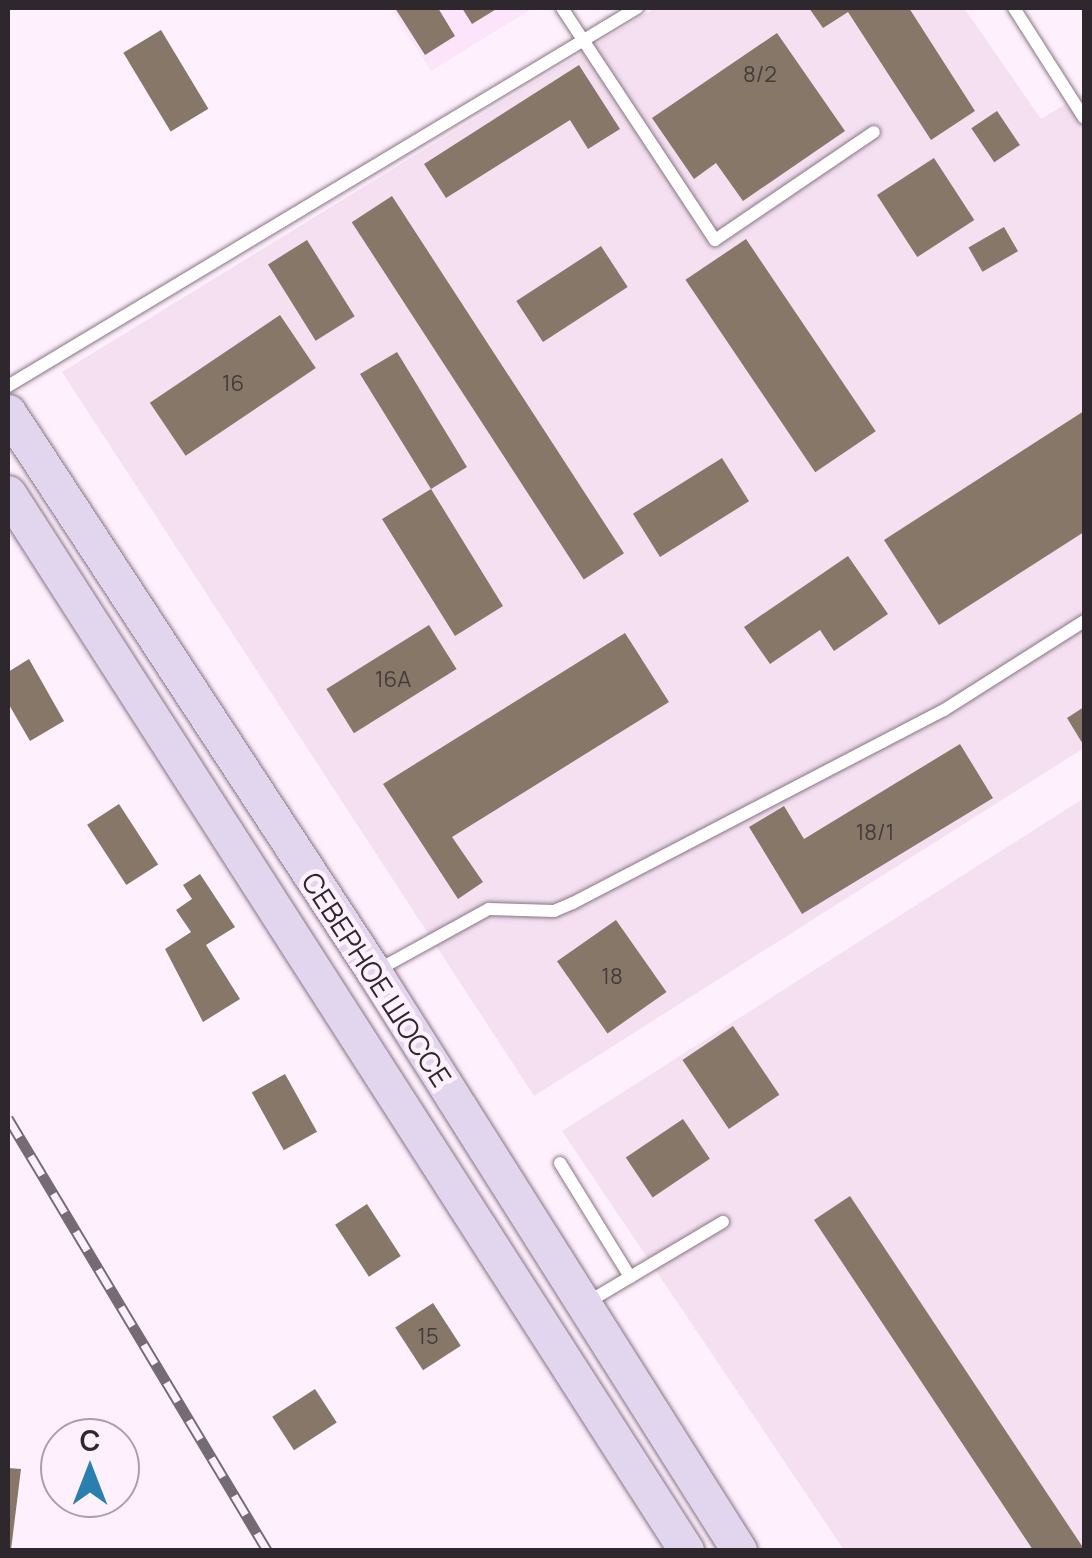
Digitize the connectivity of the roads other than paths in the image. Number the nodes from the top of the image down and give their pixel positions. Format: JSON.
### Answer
{"nodes":[{"id":1,"x":562,"y":8,"type":"edge"},
{"id":2,"x":637,"y":8,"type":"edge"},
{"id":3,"x":1014,"y":8,"type":"edge"},
{"id":4,"x":582,"y":40,"type":"junction"},
{"id":5,"x":1084,"y":118,"type":"edge"},
{"id":6,"x":874,"y":132,"type":"dead end"},
{"id":7,"x":8,"y":386,"type":"edge"},
{"id":8,"x":8,"y":412,"type":"edge"},
{"id":9,"x":8,"y":493,"type":"edge"},
{"id":10,"x":1084,"y":621,"type":"edge"},
{"id":11,"x":374,"y":972,"type":"junction"},
{"id":12,"x":336,"y":996,"type":"junction"},
{"id":13,"x":560,"y":1162,"type":"dead end"},
{"id":14,"x":723,"y":1222,"type":"dead end"},
{"id":15,"x":630,"y":1277,"type":"junction"},
{"id":16,"x":582,"y":1306,"type":"junction"},
{"id":17,"x":544,"y":1329,"type":"junction"},
{"id":18,"x":686,"y":1550,"type":"edge"},
{"id":19,"x":739,"y":1550,"type":"edge"}],
"edges":[{"from":1,"to":4,"type":"lane"},
{"from":2,"to":4,"type":"lane"},
{"from":3,"to":5,"type":"lane"},
{"from":4,"to":6,"type":"lane"},
{"from":4,"to":7,"type":"lane"},
{"from":8,"to":11,"type":"main road","name":"СЕВЕРНОЕ ШОССЕ"},
{"from":9,"to":12,"type":"main road","name":"СЕВЕРНОЕ ШОССЕ"},
{"from":10,"to":11,"type":"lane"},
{"from":11,"to":12,"type":"main road"},
{"from":11,"to":16,"type":"main road","name":"СЕВЕРНОЕ ШОССЕ"},
{"from":12,"to":17,"type":"main road","name":"СЕВЕРНОЕ ШОССЕ"},
{"from":13,"to":15,"type":"lane"},
{"from":14,"to":15,"type":"lane"},
{"from":15,"to":16,"type":"lane"},
{"from":16,"to":17,"type":"main road"},
{"from":16,"to":19,"type":"main road","name":"СЕВЕРНОЕ ШОССЕ"},
{"from":17,"to":18,"type":"main road","name":"СЕВЕРНОЕ ШОССЕ"}]}
